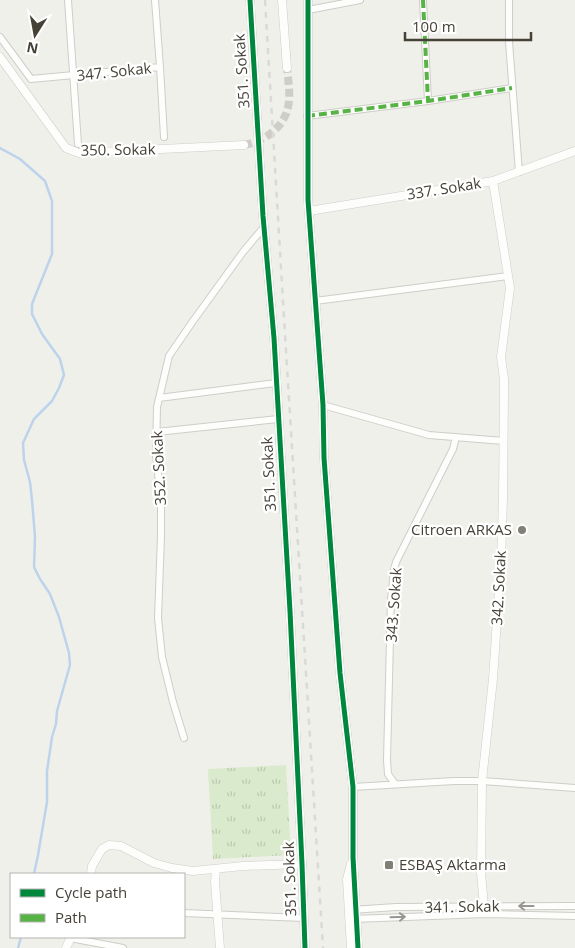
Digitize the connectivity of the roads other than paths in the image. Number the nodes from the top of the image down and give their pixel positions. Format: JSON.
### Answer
{"nodes":[{"id":1,"x":68,"y":0,"type":"edge"},
{"id":2,"x":155,"y":0,"type":"edge"},
{"id":3,"x":250,"y":0,"type":"edge"},
{"id":4,"x":282,"y":0,"type":"edge"},
{"id":5,"x":308,"y":0,"type":"edge"},
{"id":6,"x":360,"y":0,"type":"edge"},
{"id":7,"x":423,"y":0,"type":"edge"},
{"id":8,"x":508,"y":0,"type":"edge"},
{"id":9,"x":308,"y":10,"type":"junction"},
{"id":10,"x":0,"y":37,"type":"edge"},
{"id":11,"x":0,"y":57,"type":"edge"},
{"id":12,"x":160,"y":67,"type":"junction"},
{"id":13,"x":286,"y":68,"type":"tunnel mouth"},
{"id":14,"x":73,"y":76,"type":"junction"},
{"id":15,"x":512,"y":88,"type":"junction"},
{"id":16,"x":428,"y":102,"type":"junction"},
{"id":17,"x":307,"y":116,"type":"junction"},
{"id":18,"x":164,"y":137,"type":"dead end"},
{"id":19,"x":78,"y":144,"type":"dead end"},
{"id":20,"x":244,"y":145,"type":"tunnel mouth"},
{"id":21,"x":575,"y":151,"type":"edge"},
{"id":22,"x":519,"y":172,"type":"junction"},
{"id":23,"x":493,"y":181,"type":"junction"},
{"id":24,"x":309,"y":211,"type":"junction"},
{"id":25,"x":264,"y":227,"type":"junction"},
{"id":26,"x":508,"y":276,"type":"junction"},
{"id":27,"x":315,"y":301,"type":"junction"},
{"id":28,"x":276,"y":383,"type":"junction"},
{"id":29,"x":159,"y":398,"type":"junction"},
{"id":30,"x":323,"y":405,"type":"junction"},
{"id":31,"x":278,"y":419,"type":"junction"},
{"id":32,"x":157,"y":432,"type":"junction"},
{"id":33,"x":456,"y":437,"type":"junction"},
{"id":34,"x":504,"y":441,"type":"junction"},
{"id":35,"x":184,"y":738,"type":"dead end"},
{"id":36,"x":482,"y":781,"type":"junction"},
{"id":37,"x":395,"y":784,"type":"junction"},
{"id":38,"x":353,"y":787,"type":"junction"},
{"id":39,"x":575,"y":788,"type":"edge"},
{"id":40,"x":302,"y":864,"type":"junction"},
{"id":41,"x":216,"y":869,"type":"junction"},
{"id":42,"x":90,"y":873,"type":"edge"},
{"id":43,"x":484,"y":906,"type":"junction"},
{"id":44,"x":575,"y":906,"type":"edge"},
{"id":45,"x":352,"y":909,"type":"junction"},
{"id":46,"x":185,"y":913,"type":"edge"},
{"id":47,"x":218,"y":915,"type":"junction"},
{"id":48,"x":575,"y":916,"type":"edge"},
{"id":49,"x":304,"y":918,"type":"junction"},
{"id":50,"x":353,"y":919,"type":"junction"},
{"id":51,"x":71,"y":938,"type":"edge"},
{"id":52,"x":66,"y":948,"type":"edge"},
{"id":53,"x":123,"y":948,"type":"edge"},
{"id":54,"x":220,"y":948,"type":"edge"},
{"id":55,"x":305,"y":948,"type":"edge"},
{"id":56,"x":350,"y":948,"type":"edge"},
{"id":57,"x":358,"y":948,"type":"edge"}],
"edges":[{"from":1,"to":14,"type":"street"},
{"from":2,"to":12,"type":"street","name":"347. Sokak"},
{"from":3,"to":25,"type":"street","name":"351. Sokak"},
{"from":4,"to":13,"type":"street"},
{"from":5,"to":9,"type":"street"},
{"from":6,"to":9,"type":"street"},
{"from":7,"to":16,"type":"street"},
{"from":8,"to":15,"type":"street"},
{"from":9,"to":17,"type":"street"},
{"from":10,"to":14,"type":"street","name":"347. Sokak"},
{"from":11,"to":20,"type":"street","name":"350. Sokak"},
{"from":12,"to":14,"type":"street","name":"347. Sokak"},
{"from":12,"to":18,"type":"street"},
{"from":14,"to":19,"type":"street"},
{"from":15,"to":16,"type":"street"},
{"from":15,"to":22,"type":"street"},
{"from":16,"to":17,"type":"street"},
{"from":17,"to":24,"type":"street"},
{"from":21,"to":22,"type":"street","name":"337. Sokak"},
{"from":22,"to":23,"type":"street","name":"337. Sokak"},
{"from":23,"to":24,"type":"street","name":"337. Sokak"},
{"from":23,"to":26,"type":"street","name":"342. Sokak"},
{"from":24,"to":27,"type":"street"},
{"from":25,"to":28,"type":"street","name":"351. Sokak"},
{"from":25,"to":29,"type":"street","name":"352. Sokak"},
{"from":26,"to":27,"type":"street"},
{"from":26,"to":34,"type":"street","name":"342. Sokak"},
{"from":27,"to":30,"type":"street"},
{"from":28,"to":29,"type":"street"},
{"from":28,"to":31,"type":"street","name":"351. Sokak"},
{"from":29,"to":32,"type":"street","name":"352. Sokak"},
{"from":30,"to":33,"type":"street"},
{"from":30,"to":38,"type":"street"},
{"from":31,"to":32,"type":"street"},
{"from":31,"to":40,"type":"street","name":"351. Sokak"},
{"from":32,"to":35,"type":"street","name":"352. Sokak"},
{"from":33,"to":34,"type":"street"},
{"from":33,"to":37,"type":"street","name":"343. Sokak"},
{"from":34,"to":36,"type":"street","name":"342. Sokak"},
{"from":36,"to":37,"type":"street"},
{"from":36,"to":39,"type":"street"},
{"from":36,"to":43,"type":"street","name":"342. Sokak"},
{"from":37,"to":38,"type":"street"},
{"from":38,"to":45,"type":"street"},
{"from":40,"to":41,"type":"street"},
{"from":40,"to":49,"type":"street","name":"351. Sokak"},
{"from":41,"to":42,"type":"street"},
{"from":41,"to":47,"type":"street"},
{"from":44,"to":43,"type":"street","name":"341. Sokak","one_way":true},
{"from":43,"to":45,"type":"street","name":"341. Sokak"},
{"from":45,"to":50,"type":"street"},
{"from":46,"to":47,"type":"street"},
{"from":47,"to":49,"type":"street"},
{"from":47,"to":54,"type":"street"},
{"from":50,"to":48,"type":"street","name":"341. Sokak","one_way":true},
{"from":49,"to":55,"type":"street","name":"351. Sokak"},
{"from":50,"to":56,"type":"street"},
{"from":50,"to":57,"type":"street"},
{"from":51,"to":52,"type":"street"},
{"from":51,"to":53,"type":"street"}]}
